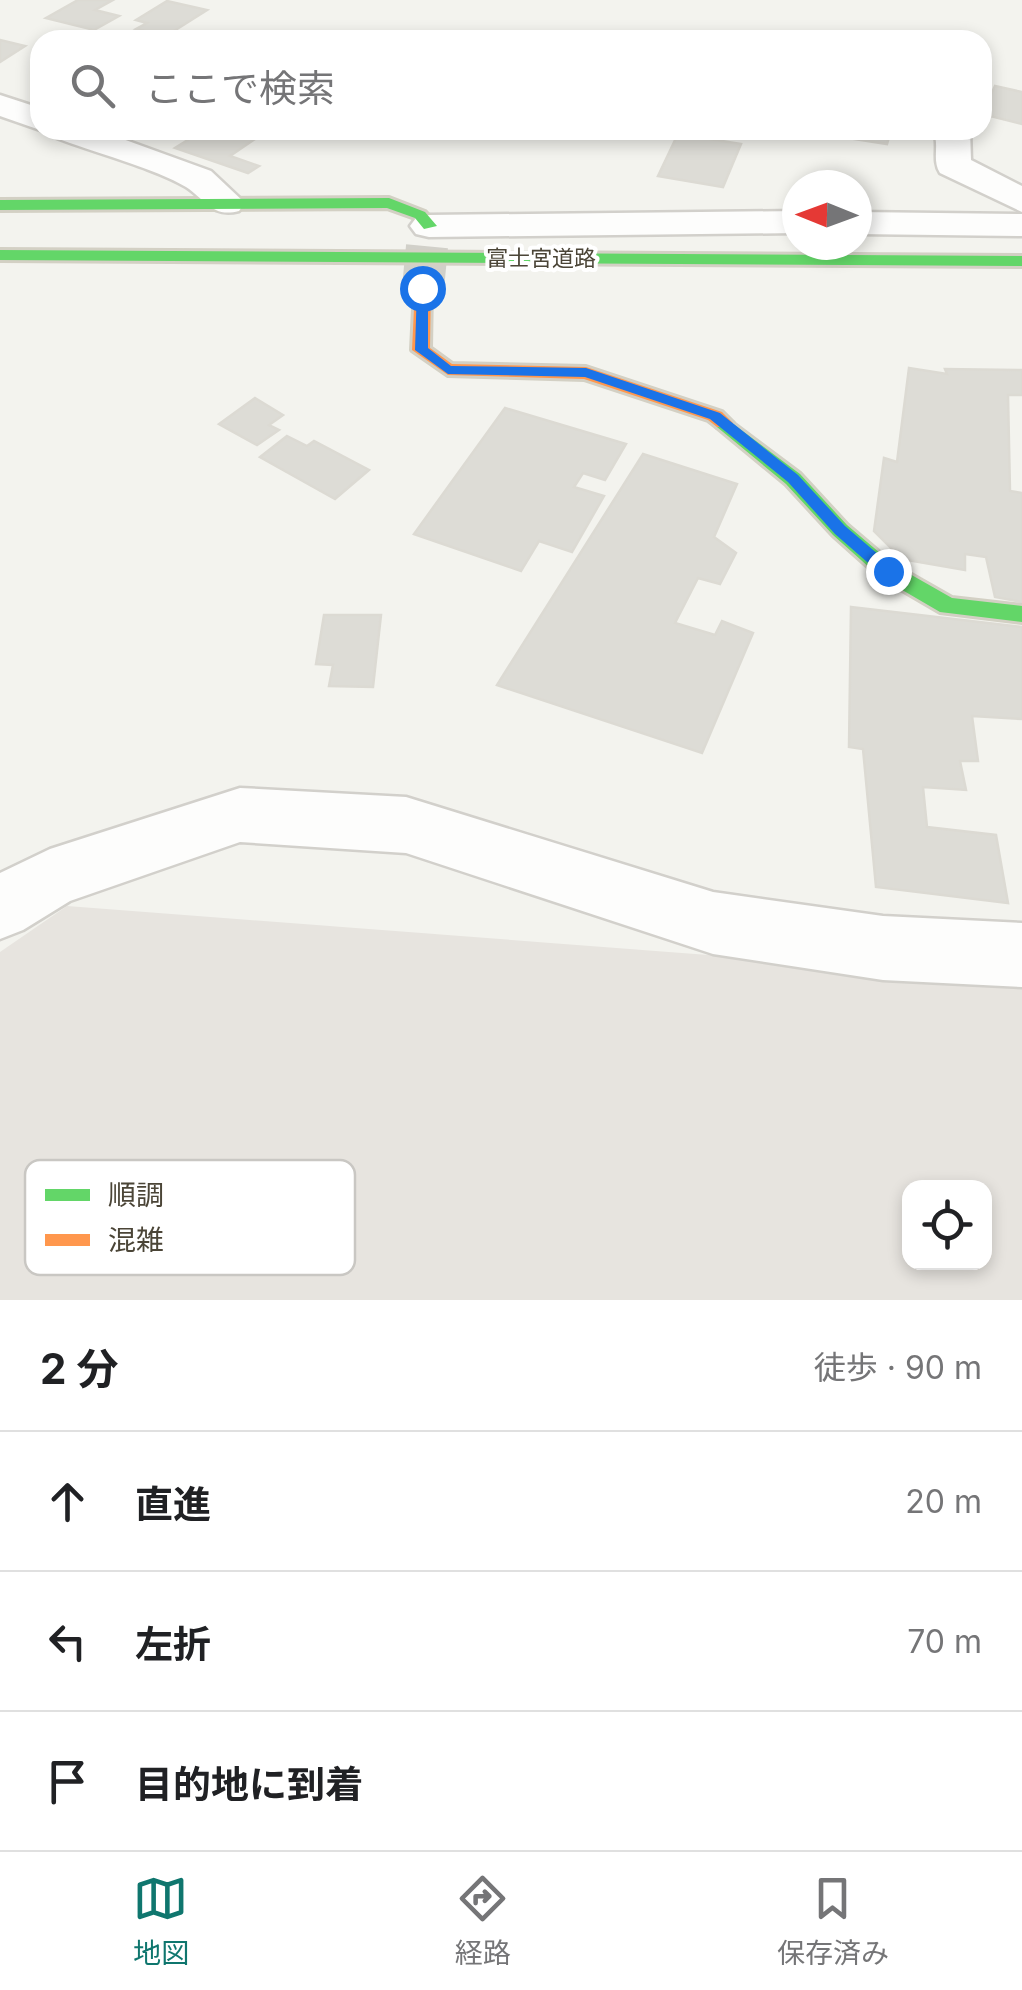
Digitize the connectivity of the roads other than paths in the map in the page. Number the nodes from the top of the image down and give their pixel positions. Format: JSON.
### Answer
{"nodes":[{"id":1,"x":0,"y":106,"type":"edge"},
{"id":2,"x":30,"y":116,"type":"edge"},
{"id":3,"x":94,"y":140,"type":"edge"},
{"id":4,"x":954,"y":140,"type":"edge"},
{"id":5,"x":1022,"y":200,"type":"edge"},
{"id":6,"x":226,"y":203,"type":"junction"},
{"id":7,"x":0,"y":204,"type":"edge"},
{"id":8,"x":782,"y":222,"type":"edge"},
{"id":9,"x":872,"y":223,"type":"edge"},
{"id":10,"x":1022,"y":225,"type":"edge"},
{"id":11,"x":429,"y":226,"type":"joint"},
{"id":12,"x":0,"y":255,"type":"edge"},
{"id":13,"x":1022,"y":261,"type":"edge"},
{"id":14,"x":422,"y":288,"type":"tunnel mouth"},
{"id":15,"x":1022,"y":614,"type":"edge"},
{"id":16,"x":0,"y":908,"type":"edge"},
{"id":17,"x":1022,"y":956,"type":"edge"}],
"edges":[{"from":1,"to":2,"type":"street"},
{"from":3,"to":6,"type":"street"},
{"from":4,"to":5,"type":"street"},
{"from":6,"to":7,"type":"main road"},
{"from":6,"to":11,"type":"main road"},
{"from":8,"to":11,"type":"street"},
{"from":9,"to":10,"type":"street"},
{"from":12,"to":13,"type":"main road","name":"富士宮道路"},
{"from":14,"to":15,"type":"main road"},
{"from":16,"to":17,"type":"street"}]}
